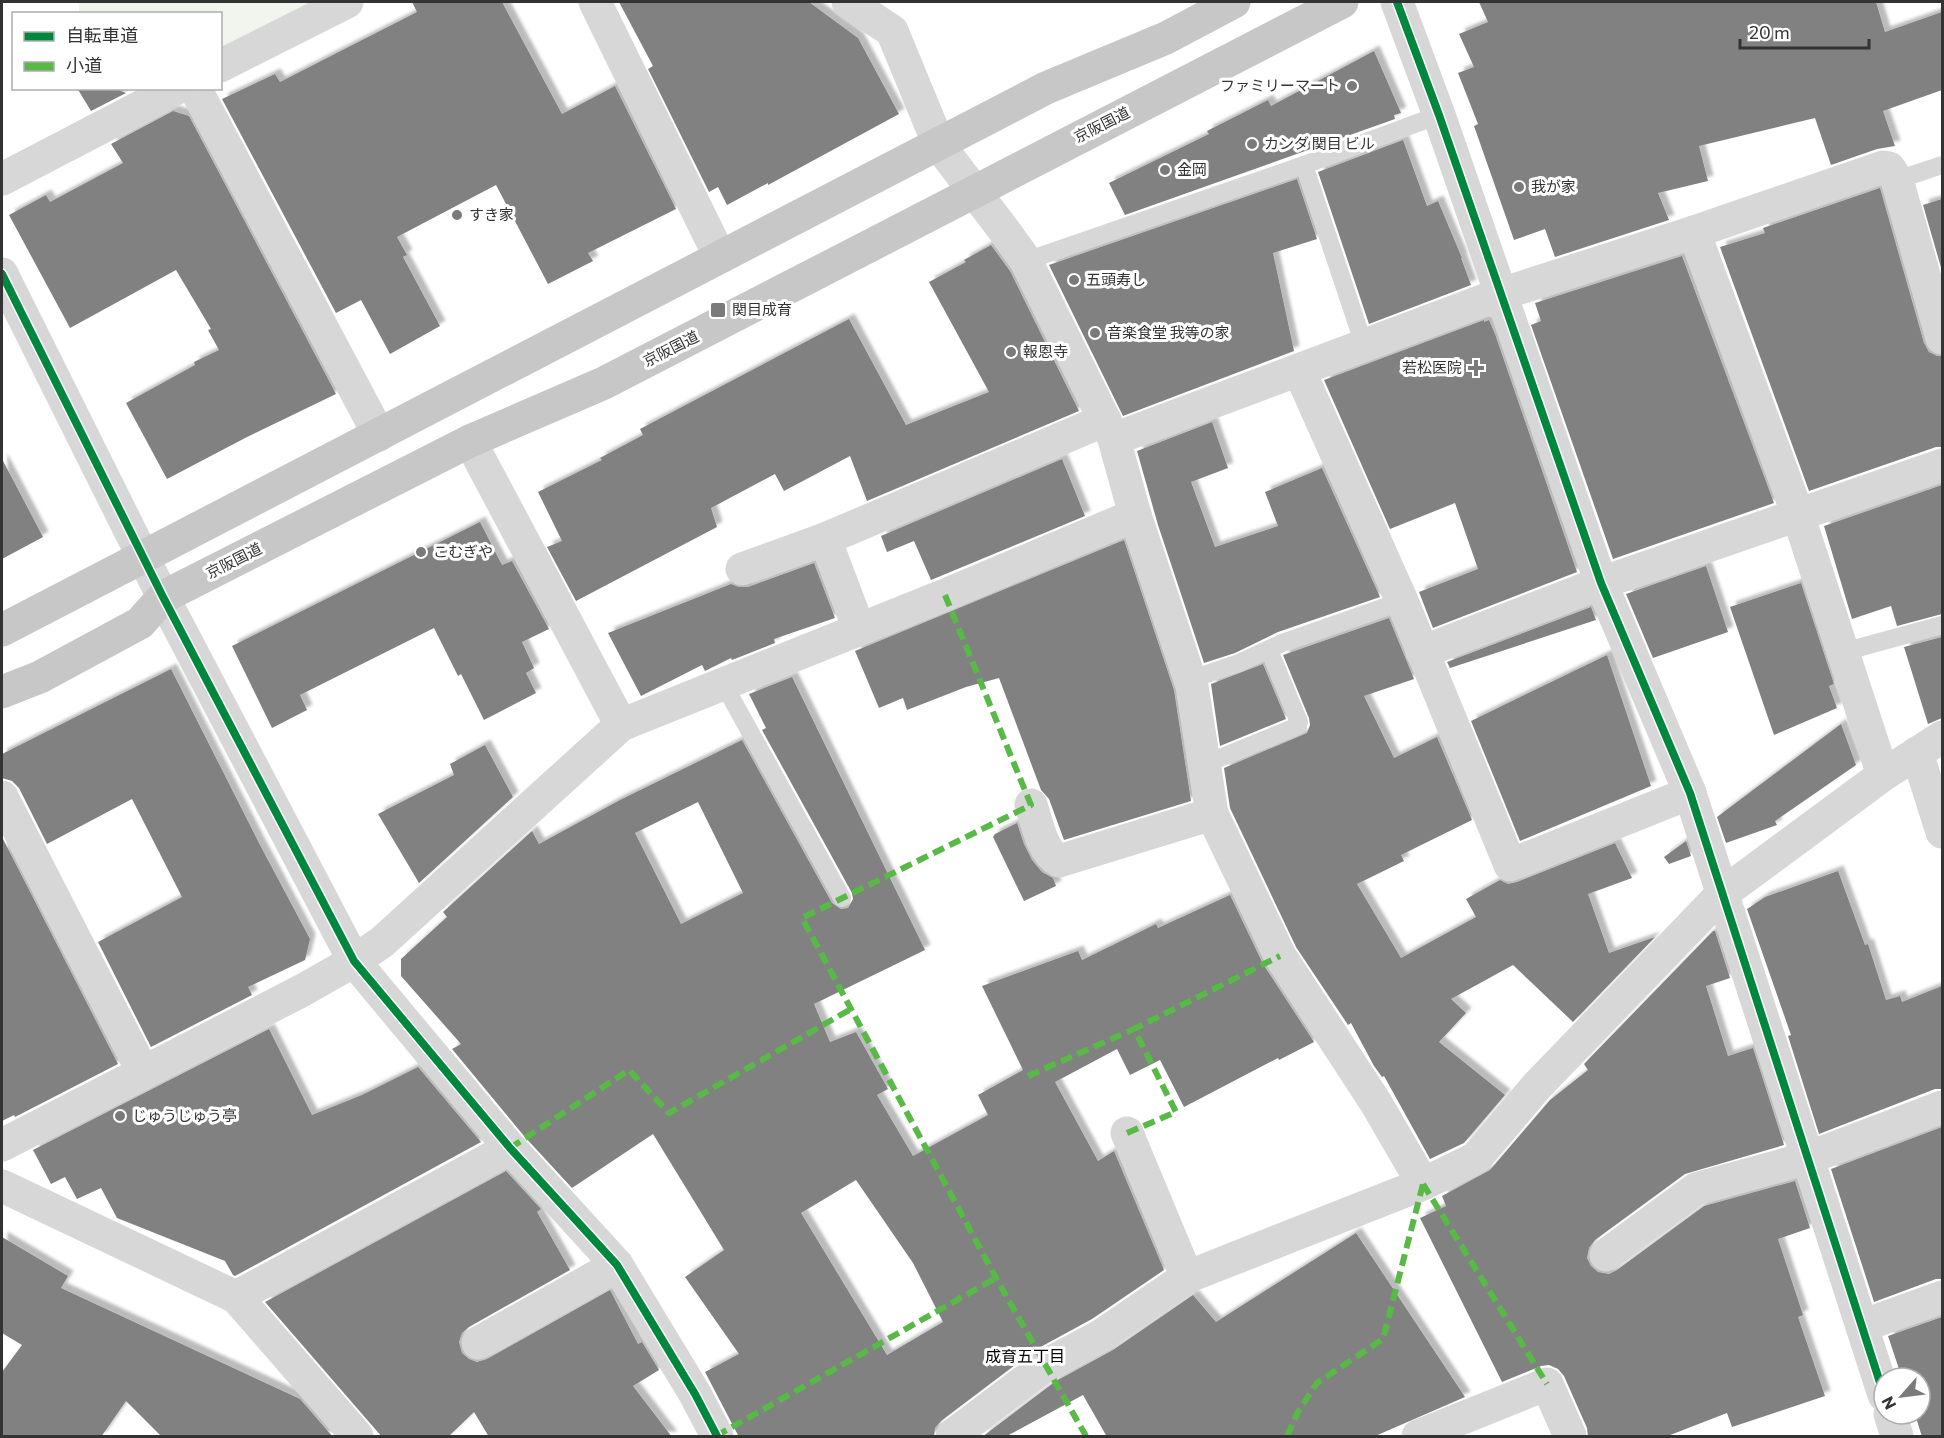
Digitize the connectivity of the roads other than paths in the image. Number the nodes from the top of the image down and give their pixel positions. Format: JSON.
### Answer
{"nodes":[{"id":1,"x":347,"y":2,"type":"edge"},
{"id":2,"x":595,"y":2,"type":"edge"},
{"id":3,"x":848,"y":2,"type":"edge"},
{"id":4,"x":1234,"y":2,"type":"edge"},
{"id":5,"x":1342,"y":2,"type":"edge"},
{"id":6,"x":1397,"y":2,"type":"edge"},
{"id":7,"x":222,"y":65,"type":"edge"},
{"id":8,"x":173,"y":90,"type":"edge"},
{"id":9,"x":196,"y":90,"type":"edge"},
{"id":10,"x":1439,"y":115,"type":"junction"},
{"id":11,"x":939,"y":145,"type":"junction"},
{"id":12,"x":1304,"y":165,"type":"junction"},
{"id":13,"x":1942,"y":165,"type":"edge"},
{"id":14,"x":2,"y":179,"type":"edge"},
{"id":15,"x":1897,"y":180,"type":"junction"},
{"id":16,"x":974,"y":192,"type":"junction"},
{"id":17,"x":1694,"y":232,"type":"junction"},
{"id":18,"x":720,"y":256,"type":"junction"},
{"id":19,"x":1026,"y":261,"type":"junction"},
{"id":20,"x":2,"y":274,"type":"edge"},
{"id":21,"x":1935,"y":282,"type":"edge"},
{"id":22,"x":1501,"y":294,"type":"junction"},
{"id":23,"x":1942,"y":338,"type":"edge"},
{"id":24,"x":1364,"y":345,"type":"junction"},
{"id":25,"x":1299,"y":370,"type":"junction"},
{"id":26,"x":1110,"y":430,"type":"junction"},
{"id":27,"x":379,"y":435,"type":"junction"},
{"id":28,"x":470,"y":441,"type":"junction"},
{"id":29,"x":1942,"y":465,"type":"edge"},
{"id":30,"x":1135,"y":515,"type":"junction"},
{"id":31,"x":1798,"y":515,"type":"junction"},
{"id":32,"x":825,"y":539,"type":"junction"},
{"id":33,"x":142,"y":557,"type":"junction"},
{"id":34,"x":742,"y":569,"type":"dead end"},
{"id":35,"x":1601,"y":582,"type":"junction"},
{"id":36,"x":163,"y":597,"type":"junction"},
{"id":37,"x":1402,"y":601,"type":"junction"},
{"id":38,"x":1942,"y":625,"type":"edge"},
{"id":39,"x":860,"y":629,"type":"junction"},
{"id":40,"x":2,"y":630,"type":"edge"},
{"id":41,"x":1269,"y":650,"type":"junction"},
{"id":42,"x":1422,"y":652,"type":"junction"},
{"id":43,"x":1842,"y":652,"type":"junction"},
{"id":44,"x":1189,"y":680,"type":"junction"},
{"id":45,"x":723,"y":683,"type":"junction"},
{"id":46,"x":2,"y":692,"type":"edge"},
{"id":47,"x":621,"y":725,"type":"junction"},
{"id":48,"x":1930,"y":745,"type":"edge"},
{"id":49,"x":1205,"y":764,"type":"junction"},
{"id":50,"x":1883,"y":775,"type":"junction"},
{"id":51,"x":1690,"y":793,"type":"junction"},
{"id":52,"x":2,"y":798,"type":"edge"},
{"id":53,"x":1030,"y":805,"type":"dead end"},
{"id":54,"x":1212,"y":813,"type":"junction"},
{"id":55,"x":1942,"y":832,"type":"edge"},
{"id":56,"x":1722,"y":894,"type":"junction"},
{"id":57,"x":842,"y":898,"type":"dead end"},
{"id":58,"x":354,"y":961,"type":"junction"},
{"id":59,"x":143,"y":1072,"type":"junction"},
{"id":60,"x":1942,"y":1107,"type":"edge"},
{"id":61,"x":1127,"y":1133,"type":"dead end"},
{"id":62,"x":2,"y":1145,"type":"edge"},
{"id":63,"x":510,"y":1149,"type":"junction"},
{"id":64,"x":1808,"y":1158,"type":"junction"},
{"id":65,"x":1423,"y":1184,"type":"junction"},
{"id":66,"x":2,"y":1186,"type":"edge"},
{"id":67,"x":1606,"y":1255,"type":"dead end"},
{"id":68,"x":617,"y":1265,"type":"junction"},
{"id":69,"x":1188,"y":1277,"type":"junction"},
{"id":70,"x":236,"y":1297,"type":"junction"},
{"id":71,"x":1942,"y":1298,"type":"edge"},
{"id":72,"x":1862,"y":1326,"type":"junction"},
{"id":73,"x":478,"y":1342,"type":"dead end"},
{"id":74,"x":1875,"y":1366,"type":"edge"},
{"id":75,"x":357,"y":1437,"type":"edge"},
{"id":76,"x":717,"y":1437,"type":"edge"},
{"id":77,"x":952,"y":1437,"type":"edge"},
{"id":78,"x":1418,"y":1437,"type":"edge"},
{"id":79,"x":1570,"y":1437,"type":"edge"}],
"edges":[{"from":1,"to":7,"type":"street"},
{"from":2,"to":18,"type":"street"},
{"from":3,"to":11,"type":"street"},
{"from":4,"to":11,"type":"highway"},
{"from":5,"to":16,"type":"highway","name":"京阪国道"},
{"from":6,"to":10,"type":"street"},
{"from":8,"to":14,"type":"street"},
{"from":9,"to":27,"type":"street"},
{"from":10,"to":12,"type":"lane"},
{"from":10,"to":22,"type":"street"},
{"from":11,"to":16,"type":"street"},
{"from":11,"to":18,"type":"highway"},
{"from":12,"to":19,"type":"lane"},
{"from":12,"to":24,"type":"lane"},
{"from":13,"to":15,"type":"lane"},
{"from":15,"to":17,"type":"street"},
{"from":15,"to":21,"type":"street"},
{"from":16,"to":19,"type":"street"},
{"from":16,"to":28,"type":"highway","name":"京阪国道"},
{"from":17,"to":22,"type":"street"},
{"from":17,"to":31,"type":"street"},
{"from":18,"to":27,"type":"highway"},
{"from":19,"to":26,"type":"street"},
{"from":20,"to":33,"type":"street"},
{"from":21,"to":23,"type":"street"},
{"from":22,"to":24,"type":"street"},
{"from":22,"to":35,"type":"street"},
{"from":24,"to":25,"type":"street"},
{"from":25,"to":26,"type":"street"},
{"from":25,"to":37,"type":"street"},
{"from":26,"to":30,"type":"street"},
{"from":26,"to":32,"type":"street"},
{"from":27,"to":33,"type":"highway"},
{"from":28,"to":36,"type":"highway","name":"京阪国道"},
{"from":28,"to":47,"type":"street"},
{"from":29,"to":31,"type":"street"},
{"from":30,"to":39,"type":"street"},
{"from":30,"to":44,"type":"street"},
{"from":31,"to":35,"type":"street"},
{"from":31,"to":43,"type":"street"},
{"from":32,"to":34,"type":"street"},
{"from":32,"to":39,"type":"street"},
{"from":33,"to":36,"type":"street"},
{"from":33,"to":40,"type":"highway"},
{"from":35,"to":42,"type":"street"},
{"from":35,"to":51,"type":"street"},
{"from":36,"to":46,"type":"highway","name":"京阪国道"},
{"from":36,"to":58,"type":"street"},
{"from":37,"to":41,"type":"lane"},
{"from":37,"to":42,"type":"street"},
{"from":38,"to":43,"type":"lane"},
{"from":39,"to":45,"type":"street"},
{"from":41,"to":44,"type":"lane"},
{"from":41,"to":49,"type":"lane"},
{"from":42,"to":51,"type":"street"},
{"from":43,"to":50,"type":"street"},
{"from":44,"to":49,"type":"street"},
{"from":45,"to":47,"type":"street"},
{"from":45,"to":57,"type":"lane"},
{"from":47,"to":58,"type":"street"},
{"from":48,"to":50,"type":"street"},
{"from":48,"to":55,"type":"street"},
{"from":49,"to":54,"type":"street"},
{"from":50,"to":56,"type":"street"},
{"from":51,"to":56,"type":"street"},
{"from":52,"to":59,"type":"street"},
{"from":53,"to":54,"type":"street"},
{"from":54,"to":65,"type":"street"},
{"from":56,"to":64,"type":"street"},
{"from":56,"to":65,"type":"street"},
{"from":58,"to":59,"type":"street"},
{"from":58,"to":63,"type":"street"},
{"from":59,"to":62,"type":"street"},
{"from":60,"to":64,"type":"street"},
{"from":61,"to":69,"type":"street"},
{"from":63,"to":68,"type":"street"},
{"from":63,"to":70,"type":"street"},
{"from":64,"to":67,"type":"street"},
{"from":64,"to":72,"type":"street"},
{"from":65,"to":69,"type":"street"},
{"from":66,"to":70,"type":"street"},
{"from":68,"to":73,"type":"street"},
{"from":68,"to":76,"type":"street"},
{"from":69,"to":77,"type":"street"},
{"from":70,"to":75,"type":"street"},
{"from":71,"to":72,"type":"street"},
{"from":72,"to":74,"type":"street"},
{"from":78,"to":79,"type":"street"}]}
